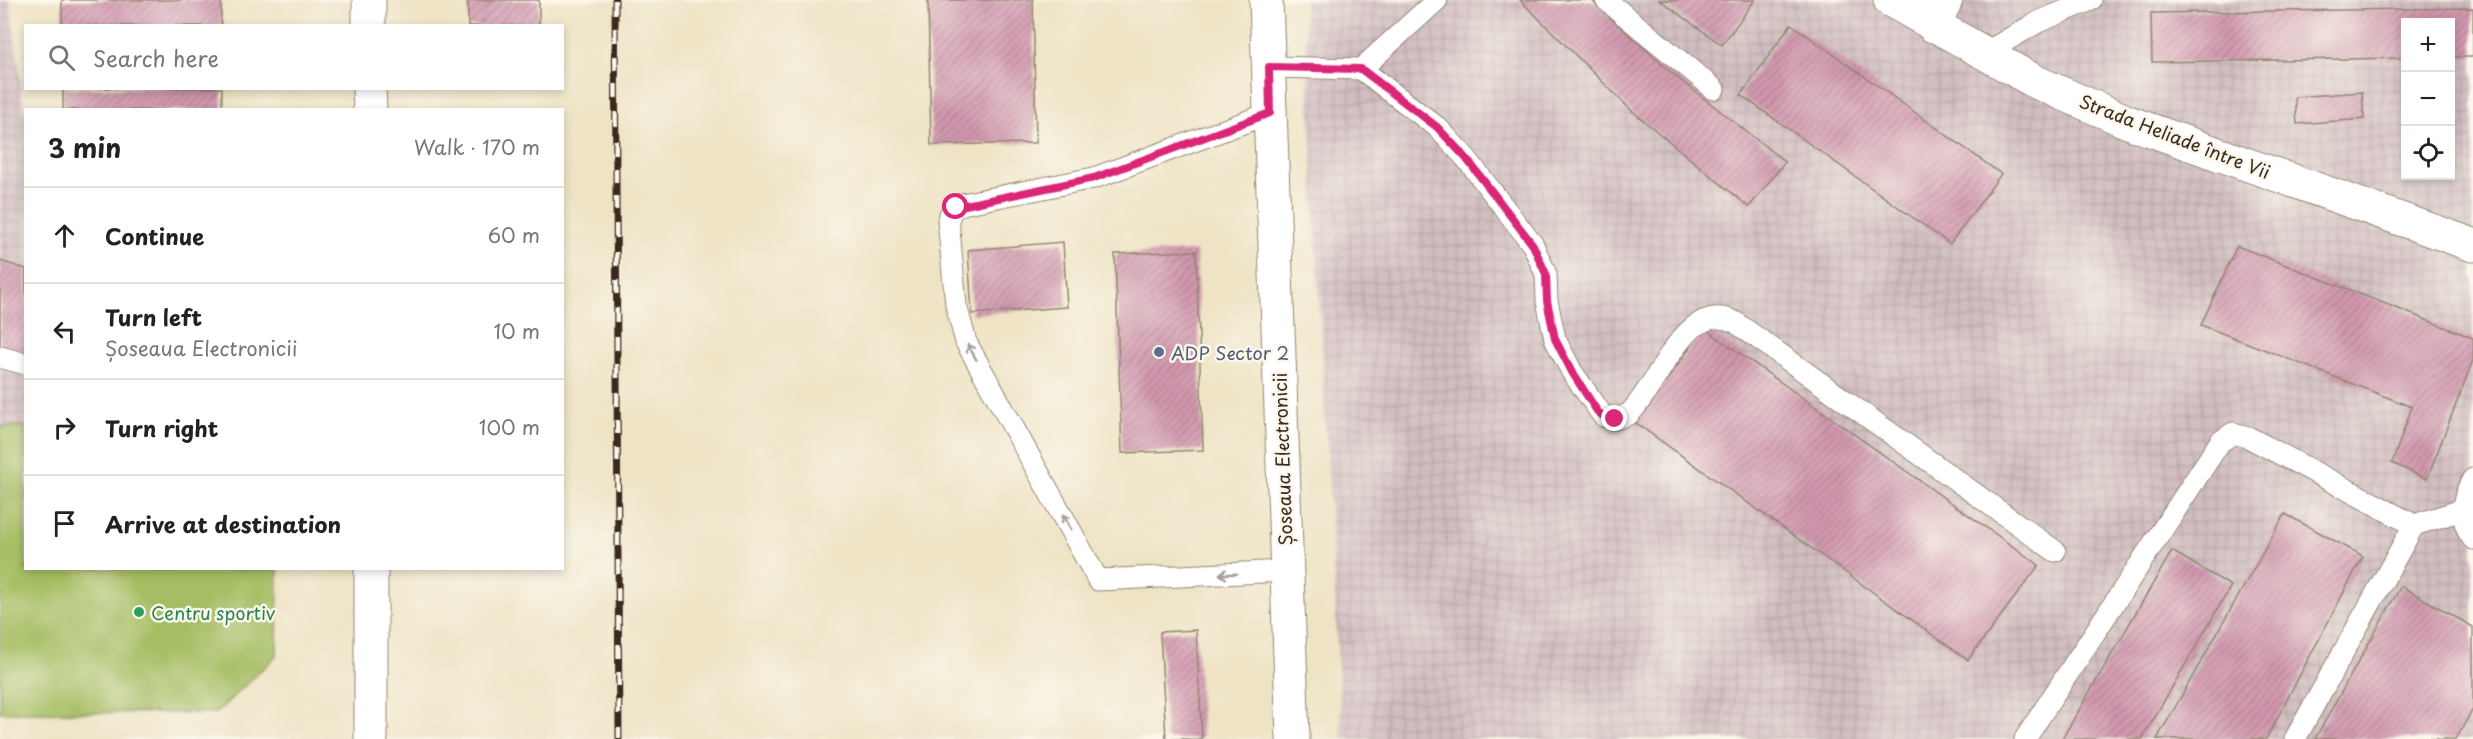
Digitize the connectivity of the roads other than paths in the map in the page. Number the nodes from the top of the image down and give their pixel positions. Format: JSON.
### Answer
{"nodes":[{"id":1,"x":369,"y":0,"type":"edge"},
{"id":2,"x":1266,"y":0,"type":"edge"},
{"id":3,"x":1437,"y":0,"type":"edge"},
{"id":4,"x":1606,"y":0,"type":"edge"},
{"id":5,"x":1890,"y":0,"type":"edge"},
{"id":6,"x":2091,"y":0,"type":"edge"},
{"id":7,"x":1940,"y":13,"type":"edge"},
{"id":8,"x":369,"y":24,"type":"edge"},
{"id":9,"x":1983,"y":54,"type":"junction"},
{"id":10,"x":1269,"y":67,"type":"junction"},
{"id":11,"x":1361,"y":69,"type":"junction"},
{"id":12,"x":1714,"y":88,"type":"dead end"},
{"id":13,"x":369,"y":90,"type":"edge"},
{"id":14,"x":370,"y":108,"type":"edge"},
{"id":15,"x":1270,"y":113,"type":"junction"},
{"id":16,"x":2473,"y":245,"type":"edge"},
{"id":17,"x":0,"y":357,"type":"edge"},
{"id":18,"x":24,"y":363,"type":"edge"},
{"id":19,"x":2473,"y":479,"type":"edge"},
{"id":20,"x":2462,"y":510,"type":"junction"},
{"id":21,"x":2414,"y":525,"type":"junction"},
{"id":22,"x":2473,"y":539,"type":"edge"},
{"id":23,"x":2055,"y":551,"type":"dead end"},
{"id":24,"x":371,"y":570,"type":"edge"},
{"id":25,"x":1286,"y":571,"type":"junction"},
{"id":26,"x":371,"y":739,"type":"edge"},
{"id":27,"x":1293,"y":739,"type":"edge"},
{"id":28,"x":2025,"y":739,"type":"edge"},
{"id":29,"x":2295,"y":739,"type":"edge"}],
"edges":[{"from":1,"to":8,"type":"street"},
{"from":2,"to":10,"type":"street","name":"Șoseaua Electronicii"},
{"from":3,"to":11,"type":"lane"},
{"from":4,"to":12,"type":"lane"},
{"from":5,"to":7,"type":"street","name":"Strada Heliade între Vii"},
{"from":6,"to":9,"type":"lane"},
{"from":7,"to":9,"type":"street","name":"Strada Heliade între Vii"},
{"from":9,"to":16,"type":"street","name":"Strada Heliade între Vii"},
{"from":10,"to":11,"type":"lane"},
{"from":10,"to":15,"type":"street","name":"Șoseaua Electronicii"},
{"from":11,"to":23,"type":"lane"},
{"from":13,"to":14,"type":"street"},
{"from":15,"to":25,"type":"street","name":"Șoseaua Electronicii"},
{"from":25,"to":15,"type":"lane","one_way":true},
{"from":17,"to":18,"type":"lane"},
{"from":19,"to":20,"type":"lane"},
{"from":20,"to":21,"type":"lane"},
{"from":20,"to":22,"type":"lane"},
{"from":21,"to":28,"type":"lane"},
{"from":21,"to":29,"type":"lane"},
{"from":24,"to":26,"type":"street"},
{"from":25,"to":27,"type":"street","name":"Șoseaua Electronicii"}]}
